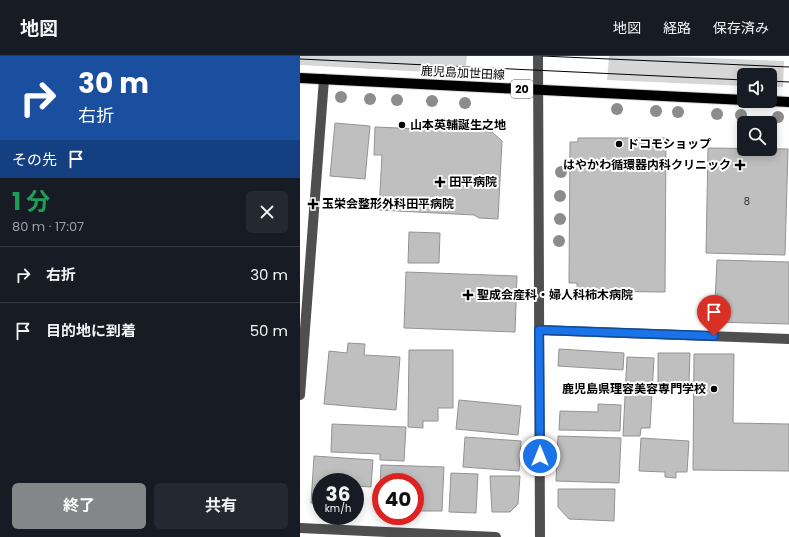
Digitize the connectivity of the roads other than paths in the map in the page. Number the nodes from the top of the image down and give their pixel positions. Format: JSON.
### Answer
{"nodes":[{"id":1,"x":538,"y":56,"type":"edge"},
{"id":2,"x":300,"y":78,"type":"edge"},
{"id":3,"x":324,"y":79,"type":"junction"},
{"id":4,"x":538,"y":90,"type":"junction"},
{"id":5,"x":737,"y":100,"type":"edge"},
{"id":6,"x":777,"y":101,"type":"edge"},
{"id":7,"x":789,"y":102,"type":"edge"},
{"id":8,"x":539,"y":330,"type":"junction"},
{"id":9,"x":789,"y":339,"type":"edge"},
{"id":10,"x":300,"y":395,"type":"edge"},
{"id":11,"x":300,"y":528,"type":"edge"},
{"id":12,"x":496,"y":537,"type":"edge"},
{"id":13,"x":540,"y":537,"type":"edge"}],
"edges":[{"from":1,"to":4,"type":"street"},
{"from":2,"to":3,"type":"main road","name":"鹿児島加世田線","number":"20"},
{"from":3,"to":4,"type":"main road","name":"鹿児島加世田線","number":"20"},
{"from":3,"to":10,"type":"street"},
{"from":4,"to":5,"type":"main road","name":"鹿児島加世田線","number":"20"},
{"from":4,"to":8,"type":"street"},
{"from":6,"to":7,"type":"main road"},
{"from":8,"to":9,"type":"street"},
{"from":8,"to":13,"type":"street"},
{"from":11,"to":12,"type":"street"}]}
